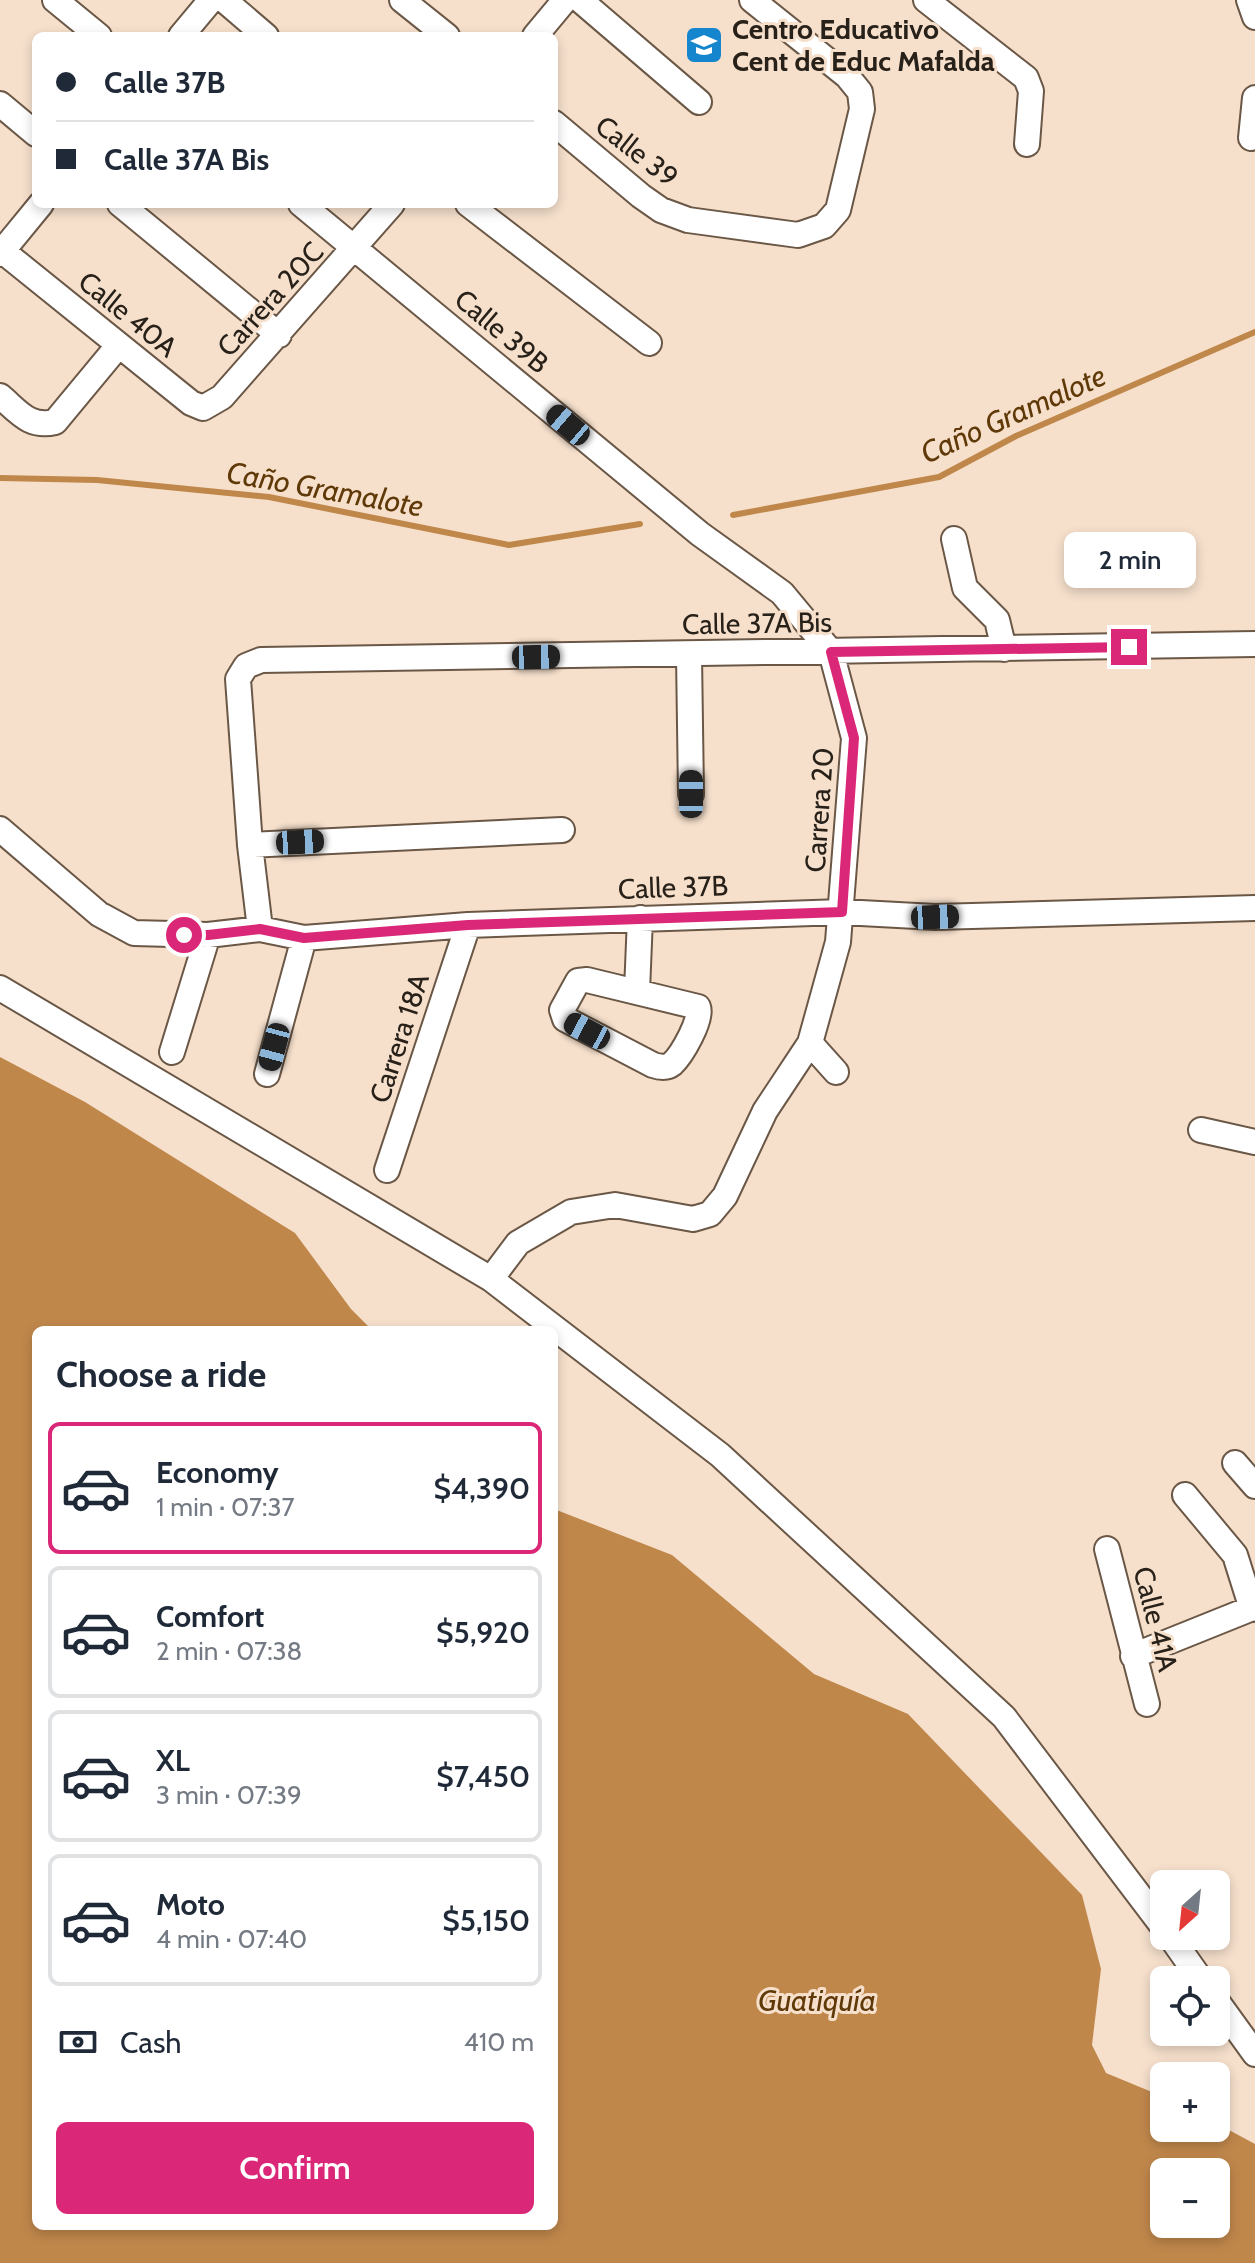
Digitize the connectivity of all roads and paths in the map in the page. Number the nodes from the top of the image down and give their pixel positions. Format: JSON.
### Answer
{"nodes":[{"id":1,"x":55,"y":0,"type":"edge"},
{"id":2,"x":211,"y":0,"type":"edge"},
{"id":3,"x":224,"y":0,"type":"edge"},
{"id":4,"x":402,"y":0,"type":"edge"},
{"id":5,"x":565,"y":0,"type":"edge"},
{"id":6,"x":580,"y":0,"type":"edge"},
{"id":7,"x":752,"y":0,"type":"edge"},
{"id":8,"x":926,"y":0,"type":"edge"},
{"id":9,"x":1249,"y":0,"type":"edge"},
{"id":10,"x":1255,"y":17,"type":"edge"},
{"id":11,"x":94,"y":32,"type":"edge"},
{"id":12,"x":184,"y":32,"type":"edge"},
{"id":13,"x":261,"y":32,"type":"edge"},
{"id":14,"x":442,"y":32,"type":"edge"},
{"id":15,"x":538,"y":32,"type":"edge"},
{"id":16,"x":1255,"y":98,"type":"edge"},
{"id":17,"x":699,"y":102,"type":"dead end"},
{"id":18,"x":0,"y":104,"type":"edge"},
{"id":19,"x":558,"y":126,"type":"edge"},
{"id":20,"x":32,"y":131,"type":"edge"},
{"id":21,"x":1251,"y":138,"type":"dead end"},
{"id":22,"x":1027,"y":144,"type":"dead end"},
{"id":23,"x":38,"y":208,"type":"edge"},
{"id":24,"x":125,"y":208,"type":"edge"},
{"id":25,"x":306,"y":208,"type":"edge"},
{"id":26,"x":389,"y":208,"type":"edge"},
{"id":27,"x":473,"y":208,"type":"edge"},
{"id":28,"x":355,"y":248,"type":"junction"},
{"id":29,"x":1,"y":251,"type":"edge"},
{"id":30,"x":279,"y":335,"type":"junction"},
{"id":31,"x":649,"y":343,"type":"dead end"},
{"id":32,"x":118,"y":346,"type":"junction"},
{"id":33,"x":0,"y":396,"type":"edge"},
{"id":34,"x":222,"y":397,"type":"joint"},
{"id":35,"x":700,"y":534,"type":"joint"},
{"id":36,"x":954,"y":539,"type":"dead end"},
{"id":37,"x":1255,"y":644,"type":"edge"},
{"id":38,"x":1004,"y":649,"type":"junction"},
{"id":39,"x":831,"y":652,"type":"junction"},
{"id":40,"x":689,"y":655,"type":"junction"},
{"id":41,"x":691,"y":794,"type":"dead end"},
{"id":42,"x":0,"y":829,"type":"edge"},
{"id":43,"x":562,"y":830,"type":"dead end"},
{"id":44,"x":250,"y":845,"type":"junction"},
{"id":45,"x":1255,"y":908,"type":"edge"},
{"id":46,"x":842,"y":912,"type":"junction"},
{"id":47,"x":640,"y":918,"type":"junction"},
{"id":48,"x":468,"y":925,"type":"junction"},
{"id":49,"x":260,"y":929,"type":"junction"},
{"id":50,"x":208,"y":935,"type":"junction"},
{"id":51,"x":304,"y":938,"type":"junction"},
{"id":52,"x":0,"y":988,"type":"edge"},
{"id":53,"x":637,"y":991,"type":"junction"},
{"id":54,"x":810,"y":1043,"type":"junction"},
{"id":55,"x":172,"y":1052,"type":"dead end"},
{"id":56,"x":836,"y":1072,"type":"dead end"},
{"id":57,"x":267,"y":1074,"type":"dead end"},
{"id":58,"x":1201,"y":1130,"type":"dead end"},
{"id":59,"x":1255,"y":1142,"type":"edge"},
{"id":60,"x":387,"y":1170,"type":"dead end"},
{"id":61,"x":491,"y":1279,"type":"junction"},
{"id":62,"x":552,"y":1326,"type":"edge"},
{"id":63,"x":558,"y":1330,"type":"edge"},
{"id":64,"x":1235,"y":1463,"type":"dead end"},
{"id":65,"x":1255,"y":1486,"type":"edge"},
{"id":66,"x":1185,"y":1495,"type":"dead end"},
{"id":67,"x":1107,"y":1549,"type":"dead end"},
{"id":68,"x":1253,"y":1608,"type":"edge"},
{"id":69,"x":1133,"y":1656,"type":"junction"},
{"id":70,"x":1147,"y":1704,"type":"dead end"},
{"id":71,"x":1150,"y":1910,"type":"edge"},
{"id":72,"x":1230,"y":2019,"type":"edge"},
{"id":73,"x":1255,"y":2054,"type":"edge"}],
"edges":[{"from":1,"to":11,"type":"street"},
{"from":2,"to":12,"type":"street"},
{"from":3,"to":13,"type":"street"},
{"from":4,"to":14,"type":"street"},
{"from":5,"to":15,"type":"street"},
{"from":6,"to":17,"type":"street"},
{"from":7,"to":19,"type":"street","name":"Calle 39"},
{"from":8,"to":22,"type":"street"},
{"from":9,"to":10,"type":"street"},
{"from":16,"to":21,"type":"street"},
{"from":18,"to":20,"type":"street"},
{"from":23,"to":29,"type":"street"},
{"from":24,"to":30,"type":"street"},
{"from":25,"to":28,"type":"street","name":"Calle 39B"},
{"from":26,"to":28,"type":"street","name":"Carrera 20C"},
{"from":27,"to":31,"type":"street"},
{"from":28,"to":30,"type":"street","name":"Carrera 20C"},
{"from":28,"to":35,"type":"street","name":"Calle 39B"},
{"from":29,"to":32,"type":"street","name":"Calle 40A"},
{"from":30,"to":34,"type":"street","name":"Carrera 20C"},
{"from":32,"to":33,"type":"street"},
{"from":32,"to":34,"type":"street","name":"Calle 40A"},
{"from":35,"to":39,"type":"street","name":"Carrera 20"},
{"from":36,"to":38,"type":"street"},
{"from":37,"to":38,"type":"street","name":"Calle 37A Bis"},
{"from":38,"to":39,"type":"street","name":"Calle 37A Bis"},
{"from":39,"to":40,"type":"street","name":"Calle 37A Bis"},
{"from":39,"to":46,"type":"street","name":"Carrera 20"},
{"from":40,"to":41,"type":"street"},
{"from":40,"to":44,"type":"street","name":"Calle 37A Bis"},
{"from":42,"to":50,"type":"street","name":"Calle 37B"},
{"from":43,"to":44,"type":"street"},
{"from":44,"to":49,"type":"street"},
{"from":45,"to":46,"type":"street","name":"Calle 37B"},
{"from":46,"to":47,"type":"street","name":"Calle 37B"},
{"from":46,"to":54,"type":"street","name":"Carrera 20"},
{"from":47,"to":48,"type":"street","name":"Calle 37B"},
{"from":47,"to":53,"type":"street"},
{"from":48,"to":51,"type":"street","name":"Calle 37B"},
{"from":48,"to":60,"type":"street","name":"Carrera 18A"},
{"from":49,"to":50,"type":"street","name":"Calle 37B"},
{"from":49,"to":51,"type":"street","name":"Calle 37B"},
{"from":50,"to":55,"type":"street"},
{"from":51,"to":57,"type":"street"},
{"from":52,"to":61,"type":"street"},
{"from":53,"to":53,"type":"street"},
{"from":54,"to":56,"type":"street"},
{"from":54,"to":61,"type":"street","name":"Carrera 20"},
{"from":58,"to":59,"type":"street"},
{"from":61,"to":62,"type":"street"},
{"from":63,"to":71,"type":"street"},
{"from":64,"to":65,"type":"street"},
{"from":66,"to":68,"type":"street"},
{"from":67,"to":69,"type":"street","name":"Calle 41A"},
{"from":68,"to":69,"type":"street"},
{"from":69,"to":70,"type":"street","name":"Calle 41A"},
{"from":72,"to":73,"type":"street"}]}
